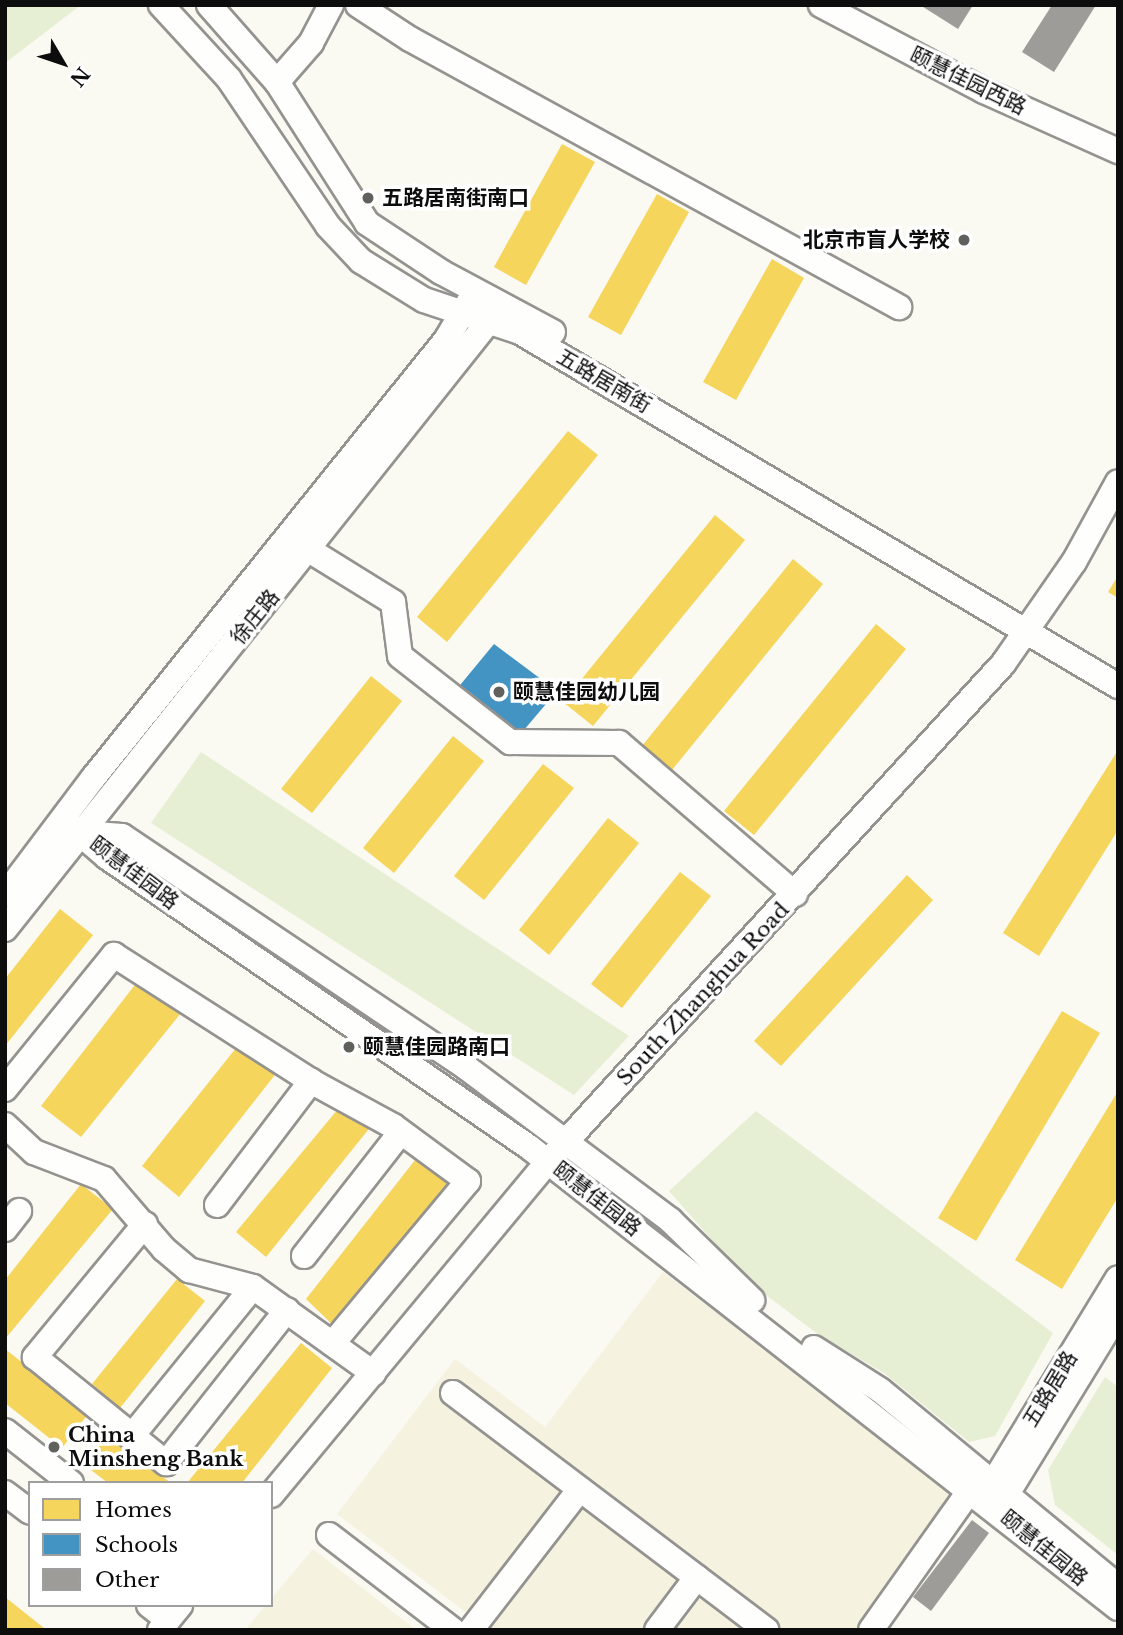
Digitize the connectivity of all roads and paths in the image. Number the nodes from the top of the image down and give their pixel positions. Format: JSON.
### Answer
{"nodes":[{"id":1,"x":161,"y":5,"type":"edge"},
{"id":2,"x":209,"y":5,"type":"edge"},
{"id":3,"x":331,"y":5,"type":"edge"},
{"id":4,"x":358,"y":5,"type":"edge"},
{"id":5,"x":821,"y":5,"type":"edge"},
{"id":6,"x":277,"y":82,"type":"junction"},
{"id":7,"x":1118,"y":151,"type":"edge"},
{"id":8,"x":477,"y":291,"type":"junction"},
{"id":9,"x":900,"y":307,"type":"dead end"},
{"id":10,"x":463,"y":313,"type":"junction"},
{"id":11,"x":496,"y":313,"type":"junction"},
{"id":12,"x":1118,"y":482,"type":"edge"},
{"id":13,"x":309,"y":550,"type":"junction"},
{"id":14,"x":1028,"y":632,"type":"junction"},
{"id":15,"x":1118,"y":667,"type":"edge"},
{"id":16,"x":1118,"y":686,"type":"edge"},
{"id":17,"x":73,"y":826,"type":"junction"},
{"id":18,"x":795,"y":894,"type":"junction"},
{"id":19,"x":5,"y":895,"type":"edge"},
{"id":20,"x":5,"y":929,"type":"edge"},
{"id":21,"x":311,"y":1081,"type":"junction"},
{"id":22,"x":5,"y":1089,"type":"edge"},
{"id":23,"x":5,"y":1125,"type":"edge"},
{"id":24,"x":401,"y":1132,"type":"junction"},
{"id":25,"x":548,"y":1161,"type":"junction"},
{"id":26,"x":217,"y":1206,"type":"dead end"},
{"id":27,"x":145,"y":1224,"type":"junction"},
{"id":28,"x":304,"y":1256,"type":"dead end"},
{"id":29,"x":1118,"y":1278,"type":"edge"},
{"id":30,"x":253,"y":1287,"type":"junction"},
{"id":31,"x":287,"y":1310,"type":"junction"},
{"id":32,"x":1118,"y":1313,"type":"edge"},
{"id":33,"x":332,"y":1344,"type":"junction"},
{"id":34,"x":373,"y":1373,"type":"junction"},
{"id":35,"x":453,"y":1393,"type":"dead end"},
{"id":36,"x":5,"y":1431,"type":"edge"},
{"id":37,"x":131,"y":1437,"type":"junction"},
{"id":38,"x":68,"y":1481,"type":"edge"},
{"id":39,"x":580,"y":1489,"type":"junction"},
{"id":40,"x":5,"y":1493,"type":"edge"},
{"id":41,"x":273,"y":1493,"type":"edge"},
{"id":42,"x":990,"y":1495,"type":"junction"},
{"id":43,"x":28,"y":1510,"type":"edge"},
{"id":44,"x":329,"y":1535,"type":"dead end"},
{"id":45,"x":697,"y":1577,"type":"junction"},
{"id":46,"x":1118,"y":1586,"type":"edge"},
{"id":47,"x":1118,"y":1608,"type":"edge"},
{"id":48,"x":438,"y":1625,"type":"edge"},
{"id":49,"x":471,"y":1630,"type":"edge"},
{"id":50,"x":657,"y":1630,"type":"edge"},
{"id":51,"x":766,"y":1630,"type":"edge"},
{"id":52,"x":871,"y":1630,"type":"edge"}],
"edges":[{"from":1,"to":10,"type":"street","name":"五路居南街"},
{"from":2,"to":6,"type":"street","name":"五路居南街"},
{"from":3,"to":6,"type":"street"},
{"from":4,"to":9,"type":"street"},
{"from":5,"to":7,"type":"street","name":"颐慧佳园西路"},
{"from":6,"to":8,"type":"street","name":"五路居南街"},
{"from":8,"to":10,"type":"street","name":"徐庄路"},
{"from":8,"to":11,"type":"street","name":"五路居南街"},
{"from":10,"to":11,"type":"street","name":"五路居南街"},
{"from":10,"to":17,"type":"street","name":"徐庄路"},
{"from":11,"to":13,"type":"street","name":"徐庄路"},
{"from":11,"to":14,"type":"street","name":"五路居南街"},
{"from":11,"to":15,"type":"street","name":"五路居南街"},
{"from":12,"to":14,"type":"street","name":"South Zhanghua Road"},
{"from":13,"to":17,"type":"street","name":"徐庄路"},
{"from":13,"to":18,"type":"street"},
{"from":14,"to":16,"type":"street","name":"五路居南街"},
{"from":14,"to":18,"type":"street","name":"South Zhanghua Road"},
{"from":17,"to":19,"type":"street","name":"徐庄路"},
{"from":17,"to":20,"type":"street","name":"徐庄路"},
{"from":17,"to":25,"type":"street","name":"颐慧佳园路"},
{"from":17,"to":42,"type":"street","name":"颐慧佳园路"},
{"from":18,"to":25,"type":"street","name":"South Zhanghua Road"},
{"from":21,"to":22,"type":"street"},
{"from":21,"to":24,"type":"street"},
{"from":21,"to":26,"type":"street"},
{"from":23,"to":27,"type":"street"},
{"from":24,"to":28,"type":"street"},
{"from":24,"to":33,"type":"street"},
{"from":25,"to":34,"type":"street","name":"South Zhanghua Road"},
{"from":25,"to":42,"type":"street","name":"颐慧佳园路"},
{"from":27,"to":30,"type":"street"},
{"from":27,"to":37,"type":"street"},
{"from":29,"to":42,"type":"street","name":"五路居路"},
{"from":30,"to":31,"type":"street"},
{"from":30,"to":37,"type":"street"},
{"from":31,"to":33,"type":"street"},
{"from":31,"to":37,"type":"street"},
{"from":32,"to":42,"type":"street","name":"五路居路"},
{"from":33,"to":34,"type":"street"},
{"from":34,"to":41,"type":"street","name":"South Zhanghua Road"},
{"from":35,"to":39,"type":"street"},
{"from":36,"to":38,"type":"street"},
{"from":39,"to":45,"type":"street"},
{"from":39,"to":49,"type":"street"},
{"from":40,"to":43,"type":"street"},
{"from":42,"to":46,"type":"street","name":"颐慧佳园路"},
{"from":42,"to":47,"type":"street","name":"颐慧佳园路"},
{"from":42,"to":52,"type":"street"},
{"from":44,"to":48,"type":"street"},
{"from":45,"to":50,"type":"street"},
{"from":45,"to":51,"type":"street"}]}
